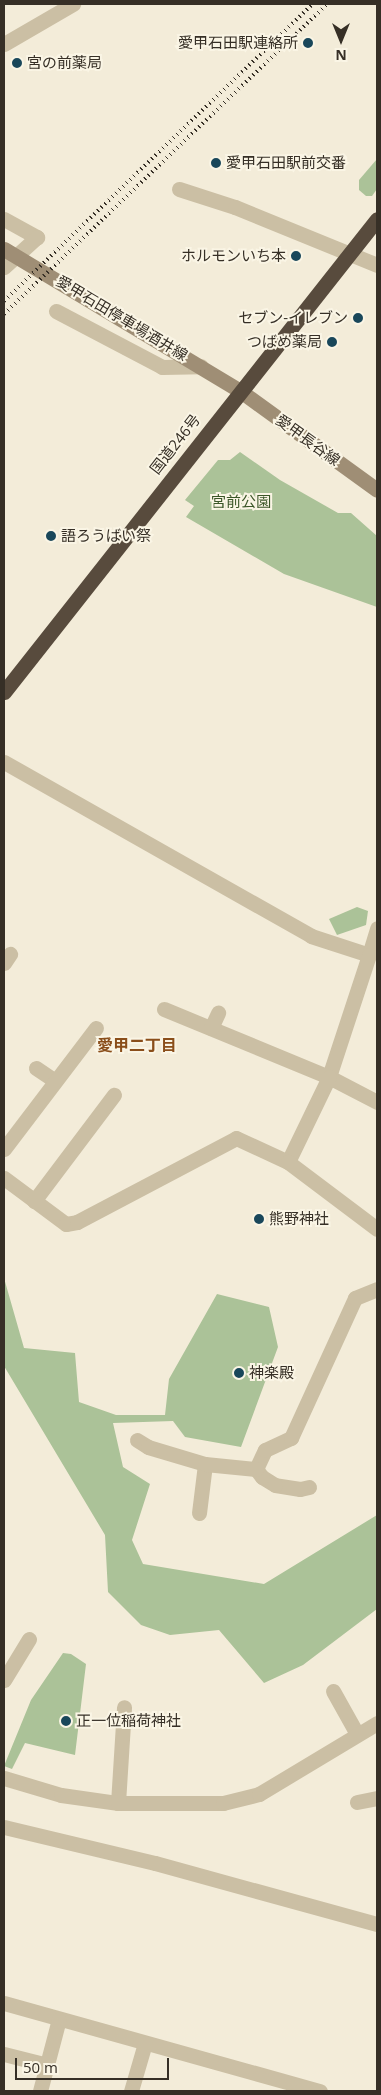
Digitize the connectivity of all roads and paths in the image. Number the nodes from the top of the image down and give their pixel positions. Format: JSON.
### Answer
{"nodes":[{"id":1,"x":73,"y":4,"type":"edge"},
{"id":2,"x":4,"y":44,"type":"edge"},
{"id":3,"x":179,"y":190,"type":"dead end"},
{"id":4,"x":4,"y":219,"type":"edge"},
{"id":5,"x":377,"y":219,"type":"edge"},
{"id":6,"x":4,"y":248,"type":"edge"},
{"id":7,"x":350,"y":253,"type":"junction"},
{"id":8,"x":377,"y":265,"type":"edge"},
{"id":9,"x":4,"y":267,"type":"edge"},
{"id":10,"x":56,"y":312,"type":"dead end"},
{"id":11,"x":201,"y":366,"type":"junction"},
{"id":12,"x":239,"y":390,"type":"junction"},
{"id":13,"x":377,"y":490,"type":"edge"},
{"id":14,"x":4,"y":692,"type":"edge"},
{"id":15,"x":4,"y":762,"type":"edge"},
{"id":16,"x":377,"y":928,"type":"edge"},
{"id":17,"x":369,"y":955,"type":"junction"},
{"id":18,"x":164,"y":1009,"type":"dead end"},
{"id":19,"x":218,"y":1013,"type":"dead end"},
{"id":20,"x":96,"y":1028,"type":"dead end"},
{"id":21,"x":211,"y":1028,"type":"junction"},
{"id":22,"x":36,"y":1068,"type":"dead end"},
{"id":23,"x":329,"y":1077,"type":"junction"},
{"id":24,"x":55,"y":1080,"type":"junction"},
{"id":25,"x":114,"y":1094,"type":"dead end"},
{"id":26,"x":377,"y":1102,"type":"edge"},
{"id":27,"x":4,"y":1149,"type":"edge"},
{"id":28,"x":288,"y":1162,"type":"junction"},
{"id":29,"x":4,"y":1178,"type":"edge"},
{"id":30,"x":34,"y":1201,"type":"junction"},
{"id":31,"x":377,"y":1230,"type":"edge"},
{"id":32,"x":377,"y":1290,"type":"edge"},
{"id":33,"x":137,"y":1440,"type":"dead end"},
{"id":34,"x":205,"y":1464,"type":"junction"},
{"id":35,"x":256,"y":1470,"type":"junction"},
{"id":36,"x":309,"y":1487,"type":"dead end"},
{"id":37,"x":199,"y":1513,"type":"dead end"},
{"id":38,"x":29,"y":1639,"type":"dead end"},
{"id":39,"x":4,"y":1680,"type":"edge"},
{"id":40,"x":333,"y":1691,"type":"dead end"},
{"id":41,"x":124,"y":1707,"type":"dead end"},
{"id":42,"x":377,"y":1723,"type":"edge"},
{"id":43,"x":357,"y":1734,"type":"junction"},
{"id":44,"x":4,"y":1778,"type":"edge"},
{"id":45,"x":377,"y":1798,"type":"edge"},
{"id":46,"x":356,"y":1802,"type":"dead end"},
{"id":47,"x":118,"y":1803,"type":"junction"},
{"id":48,"x":4,"y":1827,"type":"edge"},
{"id":49,"x":377,"y":1924,"type":"edge"},
{"id":50,"x":4,"y":2003,"type":"edge"},
{"id":51,"x":59,"y":2019,"type":"junction"},
{"id":52,"x":145,"y":2043,"type":"junction"},
{"id":53,"x":4,"y":2054,"type":"edge"},
{"id":54,"x":47,"y":2065,"type":"junction"},
{"id":55,"x":40,"y":2091,"type":"edge"},
{"id":56,"x":131,"y":2091,"type":"edge"},
{"id":57,"x":320,"y":2091,"type":"edge"}],
"edges":[{"from":1,"to":2,"type":"street"},
{"from":3,"to":7,"type":"street"},
{"from":4,"to":9,"type":"street"},
{"from":5,"to":7,"type":"highway","name":"国道246号"},
{"from":6,"to":11,"type":"main road","name":"愛甲石田停車場酒井線"},
{"from":7,"to":8,"type":"street"},
{"from":7,"to":12,"type":"highway","name":"国道246号"},
{"from":10,"to":11,"type":"street"},
{"from":11,"to":12,"type":"main road","name":"愛甲石田停車場酒井線"},
{"from":12,"to":13,"type":"main road","name":"愛甲長谷線"},
{"from":12,"to":14,"type":"highway","name":"国道246号"},
{"from":15,"to":17,"type":"street"},
{"from":16,"to":17,"type":"street"},
{"from":17,"to":23,"type":"street"},
{"from":18,"to":21,"type":"street"},
{"from":19,"to":21,"type":"street"},
{"from":20,"to":24,"type":"street"},
{"from":21,"to":23,"type":"street"},
{"from":22,"to":24,"type":"street"},
{"from":23,"to":26,"type":"street"},
{"from":23,"to":28,"type":"street"},
{"from":24,"to":27,"type":"street"},
{"from":25,"to":30,"type":"street"},
{"from":28,"to":30,"type":"street"},
{"from":28,"to":31,"type":"street"},
{"from":29,"to":30,"type":"street"},
{"from":32,"to":35,"type":"street"},
{"from":33,"to":34,"type":"street"},
{"from":34,"to":35,"type":"street"},
{"from":34,"to":37,"type":"street"},
{"from":35,"to":36,"type":"street"},
{"from":38,"to":39,"type":"street"},
{"from":40,"to":43,"type":"street"},
{"from":41,"to":47,"type":"street"},
{"from":42,"to":43,"type":"street"},
{"from":43,"to":47,"type":"street"},
{"from":44,"to":47,"type":"street"},
{"from":45,"to":46,"type":"street"},
{"from":48,"to":49,"type":"street"},
{"from":50,"to":51,"type":"street"},
{"from":51,"to":52,"type":"street"},
{"from":51,"to":54,"type":"street"},
{"from":52,"to":56,"type":"street"},
{"from":52,"to":57,"type":"street"},
{"from":53,"to":54,"type":"street"},
{"from":54,"to":55,"type":"street"}]}
